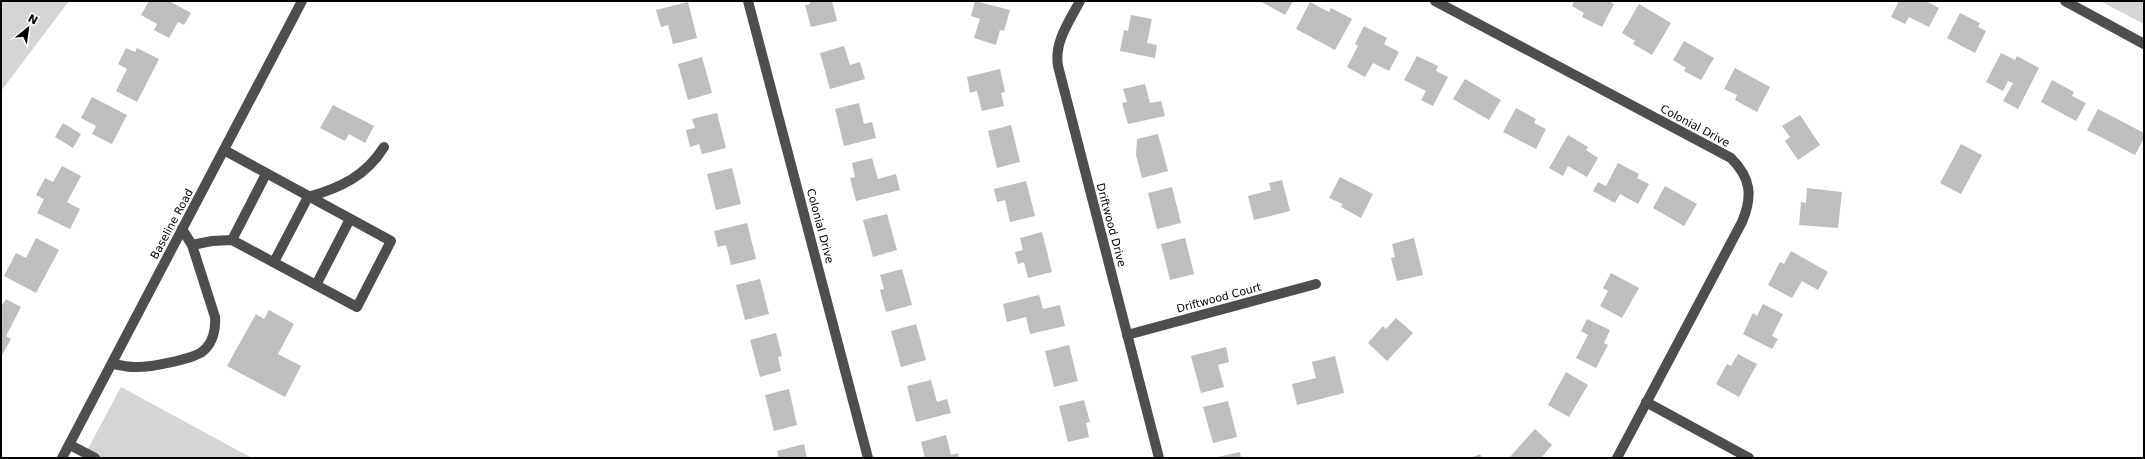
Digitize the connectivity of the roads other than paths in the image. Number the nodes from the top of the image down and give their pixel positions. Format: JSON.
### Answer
{"nodes":[{"id":1,"x":302,"y":1,"type":"edge"},
{"id":2,"x":748,"y":1,"type":"edge"},
{"id":3,"x":1080,"y":1,"type":"edge"},
{"id":4,"x":1435,"y":1,"type":"edge"},
{"id":5,"x":2065,"y":1,"type":"edge"},
{"id":6,"x":2144,"y":44,"type":"edge"},
{"id":7,"x":384,"y":147,"type":"dead end"},
{"id":8,"x":224,"y":150,"type":"junction"},
{"id":9,"x":266,"y":174,"type":"junction"},
{"id":10,"x":308,"y":197,"type":"junction"},
{"id":11,"x":350,"y":219,"type":"junction"},
{"id":12,"x":182,"y":229,"type":"junction"},
{"id":13,"x":232,"y":240,"type":"junction"},
{"id":14,"x":192,"y":245,"type":"junction"},
{"id":15,"x":274,"y":262,"type":"junction"},
{"id":16,"x":1316,"y":284,"type":"dead end"},
{"id":17,"x":316,"y":285,"type":"junction"},
{"id":18,"x":1127,"y":335,"type":"junction"},
{"id":19,"x":113,"y":364,"type":"junction"},
{"id":20,"x":1646,"y":402,"type":"junction"},
{"id":21,"x":70,"y":445,"type":"junction"},
{"id":22,"x":62,"y":458,"type":"edge"},
{"id":23,"x":94,"y":458,"type":"edge"},
{"id":24,"x":868,"y":458,"type":"edge"},
{"id":25,"x":1159,"y":458,"type":"edge"},
{"id":26,"x":1617,"y":458,"type":"edge"},
{"id":27,"x":1750,"y":458,"type":"edge"}],
"edges":[{"from":1,"to":8,"type":"street","name":"Baseline Road"},
{"from":2,"to":24,"type":"street","name":"Colonial Drive"},
{"from":3,"to":18,"type":"street","name":"Driftwood Drive"},
{"from":4,"to":20,"type":"street","name":"Colonial Drive"},
{"from":5,"to":6,"type":"street"},
{"from":7,"to":10,"type":"street"},
{"from":8,"to":9,"type":"street"},
{"from":8,"to":12,"type":"street","name":"Baseline Road"},
{"from":9,"to":10,"type":"street"},
{"from":9,"to":13,"type":"street"},
{"from":10,"to":11,"type":"street"},
{"from":10,"to":15,"type":"street"},
{"from":11,"to":17,"type":"street"},
{"from":11,"to":17,"type":"street"},
{"from":12,"to":14,"type":"street"},
{"from":12,"to":19,"type":"street","name":"Baseline Road"},
{"from":13,"to":14,"type":"street"},
{"from":13,"to":15,"type":"street"},
{"from":14,"to":19,"type":"street"},
{"from":15,"to":17,"type":"street"},
{"from":16,"to":18,"type":"street","name":"Driftwood Court"},
{"from":18,"to":25,"type":"street","name":"Driftwood Drive"},
{"from":19,"to":21,"type":"street","name":"Baseline Road"},
{"from":20,"to":26,"type":"street","name":"Colonial Drive"},
{"from":20,"to":27,"type":"street"},
{"from":21,"to":22,"type":"street","name":"Baseline Road"},
{"from":21,"to":23,"type":"street"}]}
